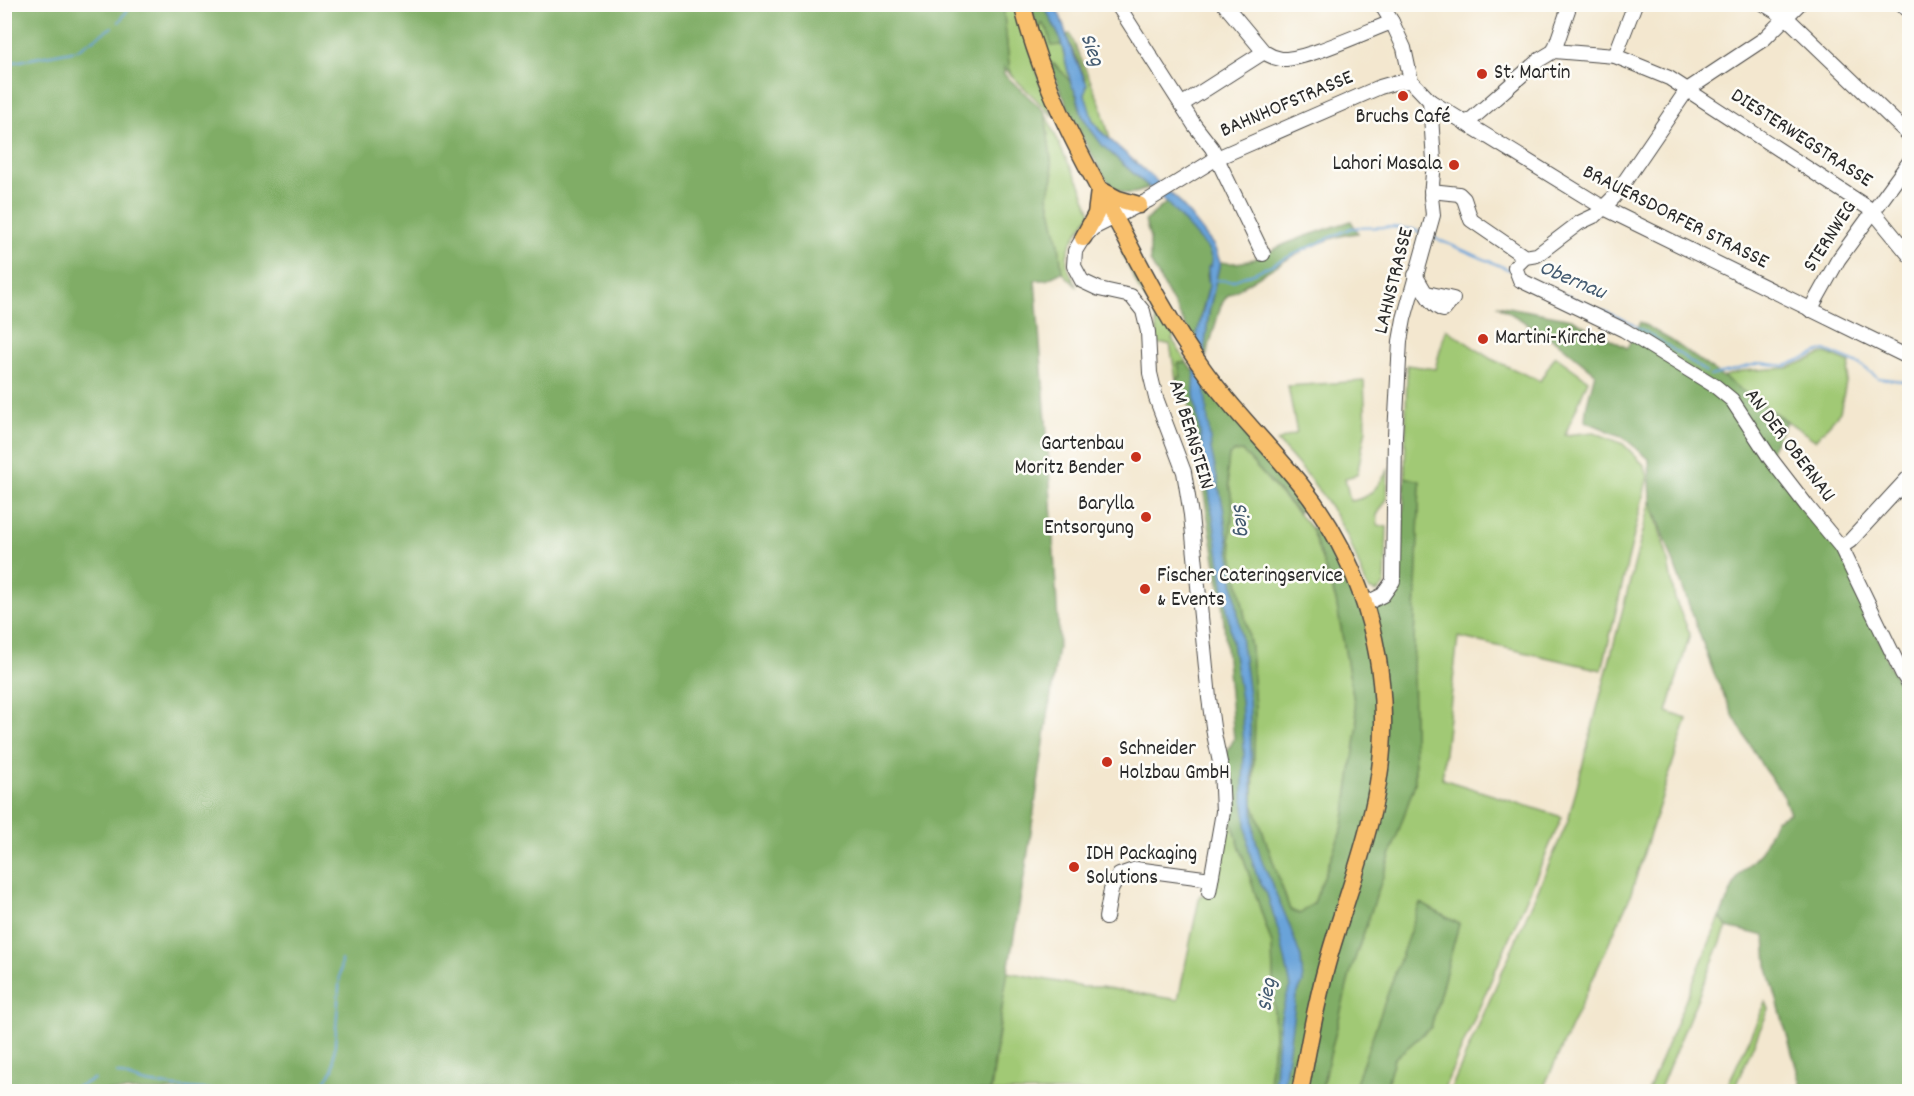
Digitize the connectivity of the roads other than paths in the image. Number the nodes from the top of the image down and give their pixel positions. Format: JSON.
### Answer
{"nodes":[{"id":1,"x":1022,"y":4,"type":"edge"},
{"id":2,"x":1117,"y":4,"type":"edge"},
{"id":3,"x":1224,"y":4,"type":"edge"},
{"id":4,"x":1381,"y":4,"type":"edge"},
{"id":5,"x":1570,"y":4,"type":"edge"},
{"id":6,"x":1635,"y":4,"type":"edge"},
{"id":7,"x":1764,"y":4,"type":"edge"},
{"id":8,"x":1798,"y":4,"type":"edge"},
{"id":9,"x":1900,"y":4,"type":"edge"},
{"id":10,"x":1910,"y":11,"type":"edge"},
{"id":11,"x":1787,"y":18,"type":"junction"},
{"id":12,"x":1392,"y":22,"type":"junction"},
{"id":13,"x":1554,"y":51,"type":"junction"},
{"id":14,"x":1264,"y":52,"type":"junction"},
{"id":15,"x":1615,"y":56,"type":"junction"},
{"id":16,"x":1411,"y":81,"type":"junction"},
{"id":17,"x":1686,"y":90,"type":"junction"},
{"id":18,"x":1430,"y":100,"type":"junction"},
{"id":19,"x":1181,"y":105,"type":"junction"},
{"id":20,"x":1466,"y":124,"type":"junction"},
{"id":21,"x":1910,"y":136,"type":"edge"},
{"id":22,"x":1217,"y":158,"type":"junction"},
{"id":23,"x":1910,"y":161,"type":"edge"},
{"id":24,"x":1098,"y":189,"type":"junction"},
{"id":25,"x":1431,"y":191,"type":"junction"},
{"id":26,"x":1144,"y":203,"type":"junction"},
{"id":27,"x":1604,"y":208,"type":"junction"},
{"id":28,"x":1873,"y":210,"type":"junction"},
{"id":29,"x":1114,"y":217,"type":"junction"},
{"id":30,"x":1083,"y":238,"type":"junction"},
{"id":31,"x":1263,"y":254,"type":"dead end"},
{"id":32,"x":1910,"y":256,"type":"edge"},
{"id":33,"x":1520,"y":267,"type":"junction"},
{"id":34,"x":1415,"y":275,"type":"junction"},
{"id":35,"x":1427,"y":293,"type":"dead end"},
{"id":36,"x":1810,"y":310,"type":"junction"},
{"id":37,"x":1910,"y":358,"type":"edge"},
{"id":38,"x":1910,"y":476,"type":"edge"},
{"id":39,"x":1841,"y":547,"type":"junction"},
{"id":40,"x":1365,"y":604,"type":"junction"},
{"id":41,"x":1910,"y":685,"type":"edge"},
{"id":42,"x":1106,"y":918,"type":"dead end"},
{"id":43,"x":1300,"y":1092,"type":"edge"}],
"edges":[{"from":1,"to":24,"type":"main road"},
{"from":2,"to":19,"type":"street","name":"BAHNHOFSTRASSE"},
{"from":3,"to":14,"type":"street"},
{"from":4,"to":12,"type":"street"},
{"from":5,"to":13,"type":"street"},
{"from":6,"to":15,"type":"street"},
{"from":7,"to":11,"type":"street"},
{"from":8,"to":11,"type":"street"},
{"from":9,"to":10,"type":"street"},
{"from":11,"to":17,"type":"street"},
{"from":11,"to":21,"type":"street"},
{"from":12,"to":14,"type":"street"},
{"from":12,"to":16,"type":"street"},
{"from":13,"to":15,"type":"street","name":"DIESTERWEGSTRASSE"},
{"from":13,"to":20,"type":"street"},
{"from":14,"to":19,"type":"street"},
{"from":15,"to":17,"type":"street","name":"DIESTERWEGSTRASSE"},
{"from":16,"to":18,"type":"street"},
{"from":16,"to":22,"type":"street","name":"BAHNHOFSTRASSE"},
{"from":17,"to":27,"type":"street"},
{"from":17,"to":28,"type":"street","name":"DIESTERWEGSTRASSE"},
{"from":18,"to":20,"type":"street","name":"BRAUERSDORFER STRASSE"},
{"from":18,"to":25,"type":"street","name":"LAHNSTRASSE"},
{"from":19,"to":22,"type":"street","name":"BAHNHOFSTRASSE"},
{"from":20,"to":27,"type":"street","name":"BRAUERSDORFER STRASSE"},
{"from":22,"to":26,"type":"street"},
{"from":22,"to":31,"type":"street"},
{"from":23,"to":28,"type":"street","name":"STERNWEG"},
{"from":24,"to":26,"type":"main road"},
{"from":24,"to":29,"type":"main road"},
{"from":24,"to":30,"type":"main road"},
{"from":25,"to":33,"type":"street","name":"AN DER OBERNAU"},
{"from":25,"to":34,"type":"street","name":"LAHNSTRASSE"},
{"from":26,"to":29,"type":"street"},
{"from":27,"to":33,"type":"street"},
{"from":27,"to":36,"type":"street","name":"BRAUERSDORFER STRASSE"},
{"from":28,"to":32,"type":"street","name":"DIESTERWEGSTRASSE"},
{"from":28,"to":36,"type":"street","name":"STERNWEG"},
{"from":29,"to":30,"type":"street"},
{"from":29,"to":40,"type":"main road"},
{"from":30,"to":42,"type":"street","name":"AM BERNSTEIN"},
{"from":33,"to":39,"type":"street","name":"AN DER OBERNAU"},
{"from":34,"to":35,"type":"street"},
{"from":34,"to":40,"type":"street","name":"LAHNSTRASSE"},
{"from":36,"to":37,"type":"street","name":"BRAUERSDORFER STRASSE"},
{"from":38,"to":39,"type":"street"},
{"from":39,"to":41,"type":"street","name":"AN DER OBERNAU"},
{"from":40,"to":43,"type":"main road"}]}
